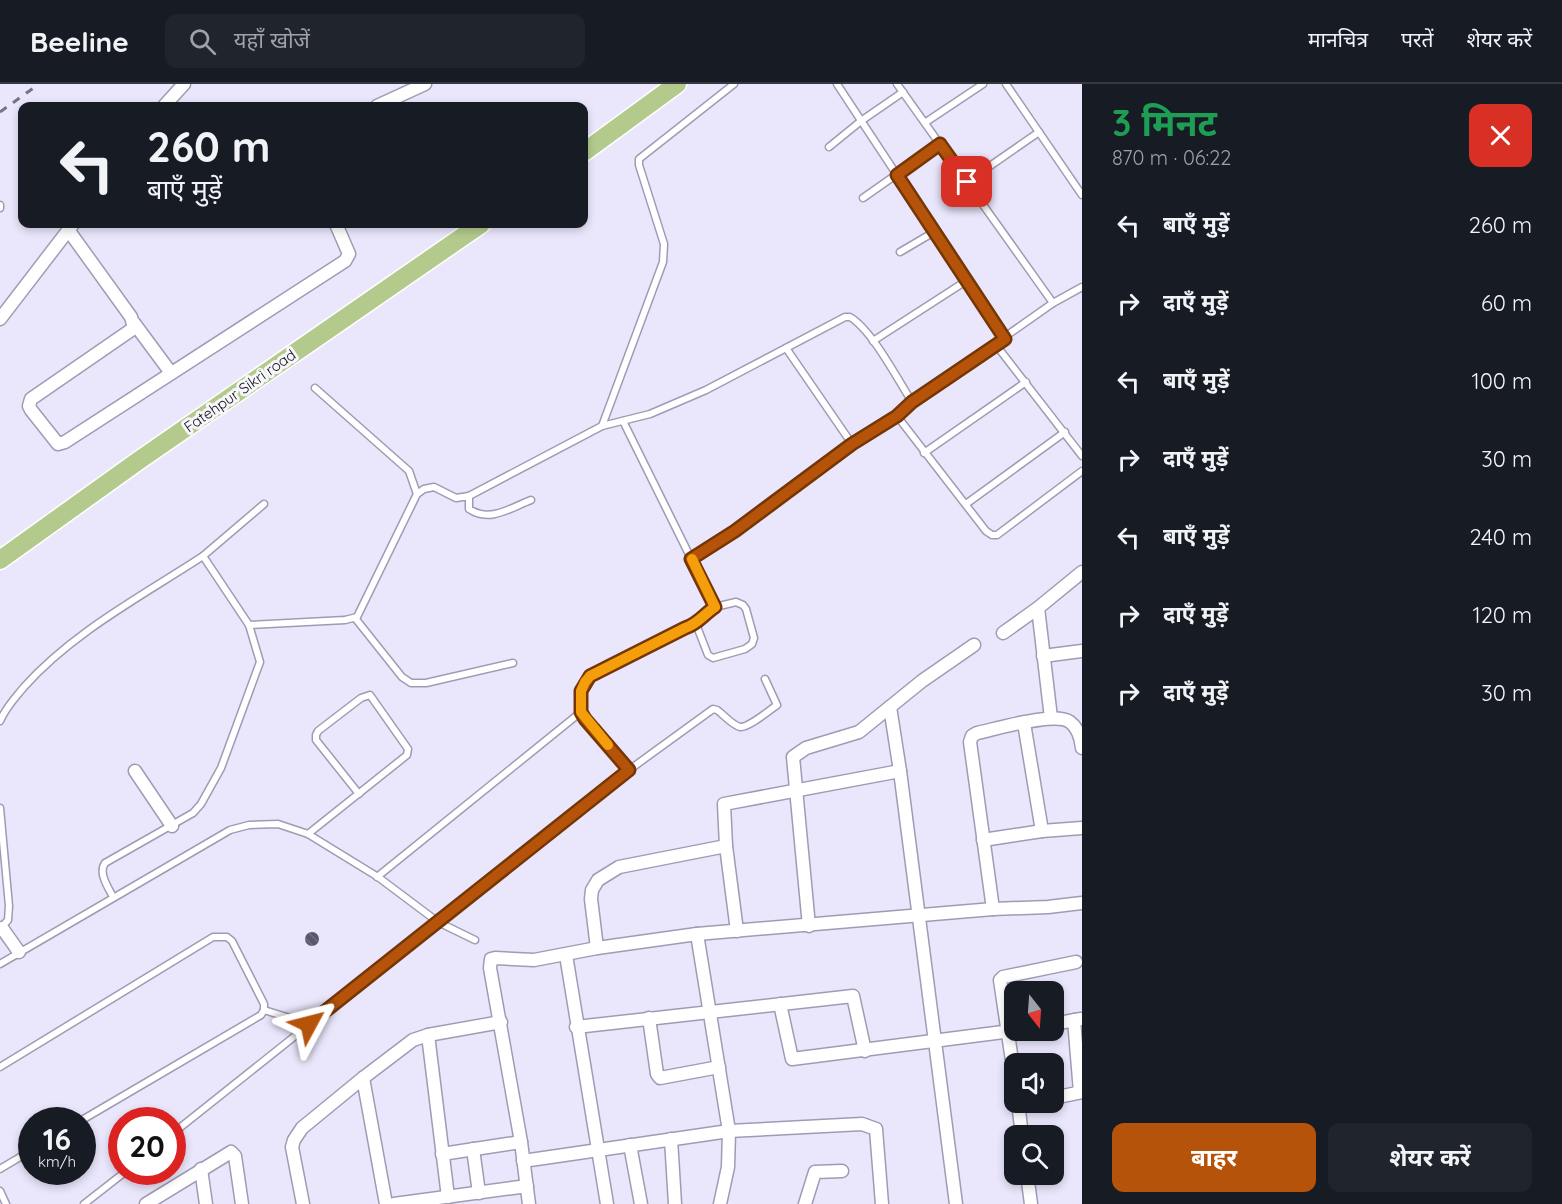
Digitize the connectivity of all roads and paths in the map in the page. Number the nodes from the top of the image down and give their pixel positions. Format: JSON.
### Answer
{"nodes":[{"id":1,"x":184,"y":84,"type":"edge"},
{"id":2,"x":677,"y":84,"type":"edge"},
{"id":3,"x":734,"y":84,"type":"edge"},
{"id":4,"x":837,"y":84,"type":"edge"},
{"id":5,"x":897,"y":84,"type":"edge"},
{"id":6,"x":983,"y":84,"type":"edge"},
{"id":7,"x":1006,"y":84,"type":"edge"},
{"id":8,"x":417,"y":85,"type":"edge"},
{"id":9,"x":903,"y":92,"type":"junction"},
{"id":10,"x":168,"y":102,"type":"edge"},
{"id":11,"x":388,"y":102,"type":"edge"},
{"id":12,"x":861,"y":121,"type":"junction"},
{"id":13,"x":926,"y":122,"type":"junction"},
{"id":14,"x":1039,"y":132,"type":"junction"},
{"id":15,"x":940,"y":144,"type":"junction"},
{"id":16,"x":829,"y":147,"type":"dead end"},
{"id":17,"x":588,"y":149,"type":"edge"},
{"id":18,"x":897,"y":175,"type":"junction"},
{"id":19,"x":967,"y":182,"type":"junction"},
{"id":20,"x":1082,"y":195,"type":"edge"},
{"id":21,"x":863,"y":198,"type":"dead end"},
{"id":22,"x":70,"y":228,"type":"edge"},
{"id":23,"x":72,"y":228,"type":"edge"},
{"id":24,"x":338,"y":228,"type":"edge"},
{"id":25,"x":475,"y":228,"type":"edge"},
{"id":26,"x":934,"y":232,"type":"junction"},
{"id":27,"x":900,"y":252,"type":"dead end"},
{"id":28,"x":966,"y":281,"type":"junction"},
{"id":29,"x":1081,"y":290,"type":"edge"},
{"id":30,"x":1053,"y":303,"type":"junction"},
{"id":31,"x":0,"y":319,"type":"edge"},
{"id":32,"x":134,"y":323,"type":"junction"},
{"id":33,"x":1005,"y":339,"type":"junction"},
{"id":34,"x":873,"y":341,"type":"junction"},
{"id":35,"x":996,"y":345,"type":"junction"},
{"id":36,"x":786,"y":348,"type":"junction"},
{"id":37,"x":171,"y":374,"type":"junction"},
{"id":38,"x":1026,"y":382,"type":"junction"},
{"id":39,"x":315,"y":388,"type":"dead end"},
{"id":40,"x":912,"y":402,"type":"junction"},
{"id":41,"x":897,"y":416,"type":"junction"},
{"id":42,"x":624,"y":421,"type":"junction"},
{"id":43,"x":602,"y":426,"type":"junction"},
{"id":44,"x":1065,"y":432,"type":"junction"},
{"id":45,"x":852,"y":444,"type":"junction"},
{"id":46,"x":924,"y":453,"type":"junction"},
{"id":47,"x":1082,"y":456,"type":"edge"},
{"id":48,"x":1082,"y":471,"type":"edge"},
{"id":49,"x":417,"y":494,"type":"junction"},
{"id":50,"x":469,"y":496,"type":"junction"},
{"id":51,"x":531,"y":500,"type":"dead end"},
{"id":52,"x":264,"y":504,"type":"dead end"},
{"id":53,"x":966,"y":504,"type":"junction"},
{"id":54,"x":203,"y":556,"type":"junction"},
{"id":55,"x":691,"y":559,"type":"junction"},
{"id":56,"x":0,"y":560,"type":"edge"},
{"id":57,"x":1082,"y":572,"type":"edge"},
{"id":58,"x":715,"y":607,"type":"junction"},
{"id":59,"x":1038,"y":608,"type":"junction"},
{"id":60,"x":354,"y":618,"type":"junction"},
{"id":61,"x":696,"y":624,"type":"junction"},
{"id":62,"x":249,"y":625,"type":"junction"},
{"id":63,"x":1003,"y":633,"type":"dead end"},
{"id":64,"x":974,"y":645,"type":"dead end"},
{"id":65,"x":1082,"y":651,"type":"edge"},
{"id":66,"x":1043,"y":656,"type":"junction"},
{"id":67,"x":513,"y":663,"type":"dead end"},
{"id":68,"x":765,"y":679,"type":"dead end"},
{"id":69,"x":890,"y":707,"type":"junction"},
{"id":70,"x":581,"y":712,"type":"junction"},
{"id":71,"x":1051,"y":718,"type":"junction"},
{"id":72,"x":0,"y":721,"type":"edge"},
{"id":73,"x":1024,"y":723,"type":"junction"},
{"id":74,"x":1082,"y":748,"type":"edge"},
{"id":75,"x":629,"y":770,"type":"junction"},
{"id":76,"x":135,"y":771,"type":"dead end"},
{"id":77,"x":900,"y":771,"type":"junction"},
{"id":78,"x":795,"y":789,"type":"junction"},
{"id":79,"x":359,"y":794,"type":"junction"},
{"id":80,"x":0,"y":808,"type":"edge"},
{"id":81,"x":172,"y":826,"type":"junction"},
{"id":82,"x":1082,"y":828,"type":"edge"},
{"id":83,"x":1042,"y":831,"type":"junction"},
{"id":84,"x":308,"y":834,"type":"junction"},
{"id":85,"x":983,"y":840,"type":"junction"},
{"id":86,"x":726,"y":846,"type":"junction"},
{"id":87,"x":377,"y":877,"type":"junction"},
{"id":88,"x":113,"y":897,"type":"junction"},
{"id":89,"x":1082,"y":903,"type":"edge"},
{"id":90,"x":993,"y":909,"type":"junction"},
{"id":91,"x":918,"y":916,"type":"junction"},
{"id":92,"x":438,"y":922,"type":"junction"},
{"id":93,"x":809,"y":926,"type":"junction"},
{"id":94,"x":1,"y":928,"type":"edge"},
{"id":95,"x":737,"y":931,"type":"junction"},
{"id":96,"x":697,"y":934,"type":"junction"},
{"id":97,"x":475,"y":940,"type":"dead end"},
{"id":98,"x":597,"y":948,"type":"junction"},
{"id":99,"x":20,"y":952,"type":"junction"},
{"id":100,"x":566,"y":955,"type":"junction"},
{"id":101,"x":1076,"y":962,"type":"dead end"},
{"id":102,"x":0,"y":964,"type":"edge"},
{"id":103,"x":1004,"y":999,"type":"edge"},
{"id":104,"x":780,"y":1004,"type":"junction"},
{"id":105,"x":264,"y":1010,"type":"junction"},
{"id":106,"x":710,"y":1011,"type":"junction"},
{"id":107,"x":649,"y":1018,"type":"junction"},
{"id":108,"x":1078,"y":1020,"type":"edge"},
{"id":109,"x":501,"y":1022,"type":"junction"},
{"id":110,"x":309,"y":1024,"type":"junction"},
{"id":111,"x":576,"y":1027,"type":"junction"},
{"id":112,"x":1004,"y":1032,"type":"edge"},
{"id":113,"x":428,"y":1035,"type":"junction"},
{"id":114,"x":935,"y":1042,"type":"junction"},
{"id":115,"x":865,"y":1051,"type":"junction"},
{"id":116,"x":0,"y":1067,"type":"edge"},
{"id":117,"x":719,"y":1067,"type":"junction"},
{"id":118,"x":363,"y":1078,"type":"junction"},
{"id":119,"x":1081,"y":1092,"type":"edge"},
{"id":120,"x":1064,"y":1096,"type":"edge"},
{"id":121,"x":96,"y":1112,"type":"edge"},
{"id":122,"x":186,"y":1123,"type":"edge"},
{"id":123,"x":729,"y":1131,"type":"junction"},
{"id":124,"x":671,"y":1139,"type":"junction"},
{"id":125,"x":521,"y":1142,"type":"junction"},
{"id":126,"x":630,"y":1145,"type":"junction"},
{"id":127,"x":473,"y":1149,"type":"junction"},
{"id":128,"x":598,"y":1149,"type":"junction"},
{"id":129,"x":442,"y":1154,"type":"junction"},
{"id":130,"x":18,"y":1158,"type":"edge"},
{"id":131,"x":524,"y":1161,"type":"junction"},
{"id":132,"x":0,"y":1169,"type":"edge"},
{"id":133,"x":201,"y":1169,"type":"junction"},
{"id":134,"x":842,"y":1171,"type":"dead end"},
{"id":135,"x":108,"y":1185,"type":"edge"},
{"id":136,"x":1028,"y":1185,"type":"edge"},
{"id":137,"x":526,"y":1186,"type":"junction"},
{"id":138,"x":0,"y":1191,"type":"edge"},
{"id":139,"x":479,"y":1193,"type":"junction"},
{"id":140,"x":448,"y":1197,"type":"junction"},
{"id":141,"x":160,"y":1199,"type":"edge"},
{"id":142,"x":6,"y":1204,"type":"edge"},
{"id":143,"x":84,"y":1204,"type":"edge"},
{"id":144,"x":146,"y":1204,"type":"edge"},
{"id":145,"x":206,"y":1204,"type":"edge"},
{"id":146,"x":242,"y":1204,"type":"edge"},
{"id":147,"x":303,"y":1204,"type":"edge"},
{"id":148,"x":387,"y":1204,"type":"edge"},
{"id":149,"x":394,"y":1204,"type":"edge"},
{"id":150,"x":529,"y":1204,"type":"edge"},
{"id":151,"x":607,"y":1204,"type":"edge"},
{"id":152,"x":641,"y":1204,"type":"edge"},
{"id":153,"x":675,"y":1204,"type":"edge"},
{"id":154,"x":720,"y":1204,"type":"edge"},
{"id":155,"x":805,"y":1204,"type":"edge"},
{"id":156,"x":882,"y":1204,"type":"edge"},
{"id":157,"x":956,"y":1204,"type":"edge"},
{"id":158,"x":1031,"y":1204,"type":"edge"}],
"edges":[{"from":1,"to":10,"type":"street"},
{"from":2,"to":17,"type":"main road"},
{"from":3,"to":43,"type":"lane"},
{"from":4,"to":12,"type":"lane"},
{"from":5,"to":9,"type":"lane"},
{"from":6,"to":13,"type":"lane"},
{"from":7,"to":14,"type":"lane"},
{"from":8,"to":11,"type":"street"},
{"from":9,"to":12,"type":"lane"},
{"from":9,"to":13,"type":"lane"},
{"from":12,"to":16,"type":"lane"},
{"from":12,"to":18,"type":"lane"},
{"from":13,"to":15,"type":"lane"},
{"from":14,"to":19,"type":"lane"},
{"from":14,"to":20,"type":"lane"},
{"from":15,"to":18,"type":"lane"},
{"from":15,"to":19,"type":"lane"},
{"from":18,"to":21,"type":"lane"},
{"from":18,"to":26,"type":"lane"},
{"from":19,"to":30,"type":"lane"},
{"from":22,"to":31,"type":"street"},
{"from":23,"to":32,"type":"street"},
{"from":24,"to":37,"type":"street"},
{"from":25,"to":56,"type":"main road","name":"Fatehpur Sikri road"},
{"from":26,"to":27,"type":"lane"},
{"from":26,"to":28,"type":"lane"},
{"from":28,"to":33,"type":"lane"},
{"from":28,"to":34,"type":"lane"},
{"from":29,"to":30,"type":"lane"},
{"from":30,"to":33,"type":"lane"},
{"from":32,"to":37,"type":"street"},
{"from":32,"to":37,"type":"street"},
{"from":33,"to":35,"type":"lane"},
{"from":34,"to":36,"type":"lane"},
{"from":34,"to":40,"type":"lane"},
{"from":35,"to":38,"type":"lane"},
{"from":35,"to":40,"type":"lane"},
{"from":36,"to":42,"type":"lane"},
{"from":36,"to":45,"type":"lane"},
{"from":38,"to":44,"type":"lane"},
{"from":38,"to":46,"type":"lane"},
{"from":39,"to":49,"type":"lane"},
{"from":40,"to":41,"type":"lane"},
{"from":41,"to":45,"type":"lane"},
{"from":41,"to":46,"type":"lane"},
{"from":42,"to":43,"type":"lane"},
{"from":42,"to":55,"type":"lane"},
{"from":43,"to":50,"type":"lane"},
{"from":44,"to":47,"type":"lane"},
{"from":44,"to":53,"type":"lane"},
{"from":45,"to":55,"type":"lane"},
{"from":46,"to":53,"type":"lane"},
{"from":48,"to":53,"type":"lane"},
{"from":49,"to":50,"type":"lane"},
{"from":49,"to":60,"type":"lane"},
{"from":50,"to":51,"type":"lane"},
{"from":52,"to":54,"type":"lane"},
{"from":54,"to":62,"type":"lane"},
{"from":54,"to":72,"type":"lane"},
{"from":55,"to":58,"type":"lane"},
{"from":57,"to":59,"type":"street"},
{"from":58,"to":61,"type":"lane"},
{"from":58,"to":61,"type":"lane"},
{"from":59,"to":63,"type":"street"},
{"from":59,"to":66,"type":"street"},
{"from":60,"to":62,"type":"lane"},
{"from":60,"to":67,"type":"lane"},
{"from":61,"to":70,"type":"lane"},
{"from":62,"to":81,"type":"lane"},
{"from":64,"to":69,"type":"street"},
{"from":65,"to":66,"type":"street"},
{"from":66,"to":71,"type":"street"},
{"from":68,"to":75,"type":"lane"},
{"from":69,"to":77,"type":"street"},
{"from":69,"to":78,"type":"street"},
{"from":70,"to":75,"type":"lane"},
{"from":70,"to":87,"type":"lane"},
{"from":71,"to":73,"type":"street"},
{"from":71,"to":74,"type":"street"},
{"from":73,"to":83,"type":"street"},
{"from":73,"to":85,"type":"street"},
{"from":75,"to":92,"type":"lane"},
{"from":76,"to":81,"type":"street"},
{"from":77,"to":78,"type":"street"},
{"from":77,"to":91,"type":"street"},
{"from":78,"to":86,"type":"street"},
{"from":78,"to":93,"type":"street"},
{"from":79,"to":79,"type":"lane"},
{"from":79,"to":84,"type":"lane"},
{"from":80,"to":94,"type":"lane"},
{"from":81,"to":88,"type":"lane"},
{"from":82,"to":83,"type":"street"},
{"from":83,"to":85,"type":"street"},
{"from":84,"to":87,"type":"lane"},
{"from":84,"to":88,"type":"lane"},
{"from":85,"to":90,"type":"street"},
{"from":86,"to":95,"type":"street"},
{"from":86,"to":98,"type":"street"},
{"from":87,"to":92,"type":"lane"},
{"from":88,"to":99,"type":"lane"},
{"from":89,"to":90,"type":"street"},
{"from":90,"to":91,"type":"street"},
{"from":91,"to":93,"type":"street"},
{"from":91,"to":114,"type":"street"},
{"from":92,"to":97,"type":"lane"},
{"from":92,"to":110,"type":"lane"},
{"from":93,"to":95,"type":"street"},
{"from":94,"to":99,"type":"street"},
{"from":95,"to":96,"type":"street"},
{"from":96,"to":98,"type":"street"},
{"from":96,"to":106,"type":"street"},
{"from":98,"to":100,"type":"street"},
{"from":99,"to":102,"type":"lane"},
{"from":100,"to":109,"type":"street"},
{"from":100,"to":111,"type":"street"},
{"from":101,"to":103,"type":"street"},
{"from":104,"to":106,"type":"street"},
{"from":104,"to":115,"type":"street"},
{"from":104,"to":115,"type":"street"},
{"from":105,"to":110,"type":"lane"},
{"from":105,"to":116,"type":"lane"},
{"from":105,"to":121,"type":"lane"},
{"from":106,"to":107,"type":"street"},
{"from":106,"to":117,"type":"street"},
{"from":107,"to":111,"type":"street"},
{"from":107,"to":117,"type":"street"},
{"from":108,"to":119,"type":"street"},
{"from":109,"to":113,"type":"street"},
{"from":109,"to":125,"type":"street"},
{"from":110,"to":122,"type":"lane"},
{"from":111,"to":128,"type":"street"},
{"from":112,"to":114,"type":"street"},
{"from":113,"to":118,"type":"street"},
{"from":113,"to":129,"type":"street"},
{"from":114,"to":115,"type":"street"},
{"from":114,"to":157,"type":"street"},
{"from":117,"to":123,"type":"street"},
{"from":118,"to":147,"type":"street"},
{"from":118,"to":148,"type":"street"},
{"from":119,"to":120,"type":"street"},
{"from":123,"to":124,"type":"street"},
{"from":123,"to":154,"type":"street"},
{"from":123,"to":156,"type":"street"},
{"from":124,"to":126,"type":"street"},
{"from":124,"to":153,"type":"street"},
{"from":125,"to":127,"type":"street"},
{"from":125,"to":131,"type":"street"},
{"from":126,"to":128,"type":"street"},
{"from":126,"to":152,"type":"street"},
{"from":127,"to":129,"type":"street"},
{"from":127,"to":139,"type":"street"},
{"from":128,"to":131,"type":"street"},
{"from":128,"to":151,"type":"street"},
{"from":129,"to":140,"type":"street"},
{"from":130,"to":132,"type":"lane"},
{"from":131,"to":137,"type":"street"},
{"from":133,"to":141,"type":"street"},
{"from":133,"to":145,"type":"street"},
{"from":133,"to":146,"type":"street"},
{"from":134,"to":155,"type":"street"},
{"from":135,"to":143,"type":"lane"},
{"from":136,"to":158,"type":"street"},
{"from":137,"to":139,"type":"street"},
{"from":137,"to":150,"type":"street"},
{"from":138,"to":142,"type":"lane"},
{"from":139,"to":140,"type":"street"},
{"from":140,"to":149,"type":"street"},
{"from":141,"to":144,"type":"street"}]}
